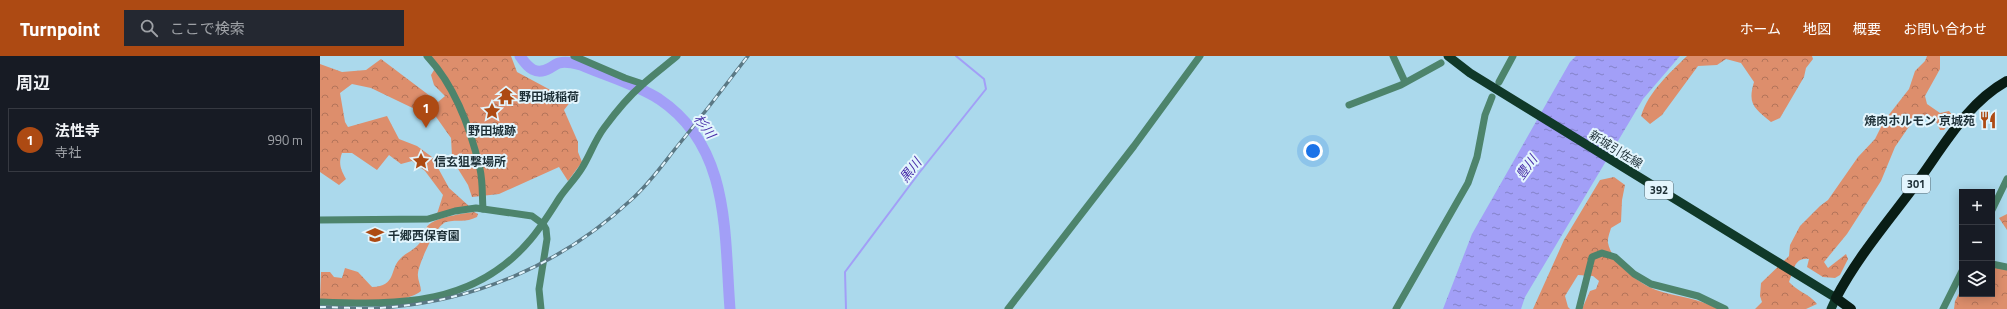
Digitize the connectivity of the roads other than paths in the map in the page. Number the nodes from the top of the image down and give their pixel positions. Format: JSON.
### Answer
{"nodes":[{"id":1,"x":428,"y":56,"type":"edge"},
{"id":2,"x":574,"y":56,"type":"edge"},
{"id":3,"x":1200,"y":56,"type":"edge"},
{"id":4,"x":1393,"y":56,"type":"edge"},
{"id":5,"x":1513,"y":56,"type":"edge"},
{"id":6,"x":672,"y":58,"type":"edge"},
{"id":7,"x":1444,"y":59,"type":"edge"},
{"id":8,"x":2007,"y":81,"type":"edge"},
{"id":9,"x":1404,"y":82,"type":"junction"},
{"id":10,"x":1499,"y":82,"type":"dead end"},
{"id":11,"x":641,"y":85,"type":"junction"},
{"id":12,"x":1492,"y":97,"type":"dead end"},
{"id":13,"x":1349,"y":105,"type":"dead end"},
{"id":14,"x":2007,"y":179,"type":"edge"},
{"id":15,"x":1995,"y":204,"type":"edge"},
{"id":16,"x":483,"y":209,"type":"junction"},
{"id":17,"x":320,"y":220,"type":"edge"},
{"id":18,"x":543,"y":224,"type":"junction"},
{"id":19,"x":1995,"y":265,"type":"edge"},
{"id":20,"x":2007,"y":267,"type":"edge"},
{"id":21,"x":1959,"y":277,"type":"edge"},
{"id":22,"x":1836,"y":298,"type":"junction"},
{"id":23,"x":320,"y":302,"type":"edge"},
{"id":24,"x":541,"y":309,"type":"edge"},
{"id":25,"x":1008,"y":309,"type":"edge"},
{"id":26,"x":1396,"y":309,"type":"edge"},
{"id":27,"x":1579,"y":309,"type":"edge"},
{"id":28,"x":1725,"y":309,"type":"edge"},
{"id":29,"x":1831,"y":309,"type":"edge"},
{"id":30,"x":1851,"y":309,"type":"edge"},
{"id":31,"x":1943,"y":309,"type":"edge"}],
"edges":[{"from":1,"to":16,"type":"street"},
{"from":2,"to":11,"type":"street"},
{"from":3,"to":25,"type":"street"},
{"from":4,"to":9,"type":"street"},
{"from":5,"to":10,"type":"street"},
{"from":6,"to":11,"type":"street"},
{"from":7,"to":9,"type":"street"},
{"from":7,"to":22,"type":"main road","name":"新城引佐線","number":"392"},
{"from":8,"to":22,"type":"highway","number":"301"},
{"from":9,"to":13,"type":"street"},
{"from":11,"to":18,"type":"street"},
{"from":12,"to":26,"type":"street"},
{"from":14,"to":15,"type":"street"},
{"from":16,"to":17,"type":"street"},
{"from":16,"to":18,"type":"street"},
{"from":18,"to":23,"type":"street"},
{"from":18,"to":24,"type":"street"},
{"from":19,"to":20,"type":"street"},
{"from":21,"to":31,"type":"street"},
{"from":22,"to":29,"type":"main road"},
{"from":22,"to":30,"type":"highway"},
{"from":27,"to":28,"type":"street"}]}
